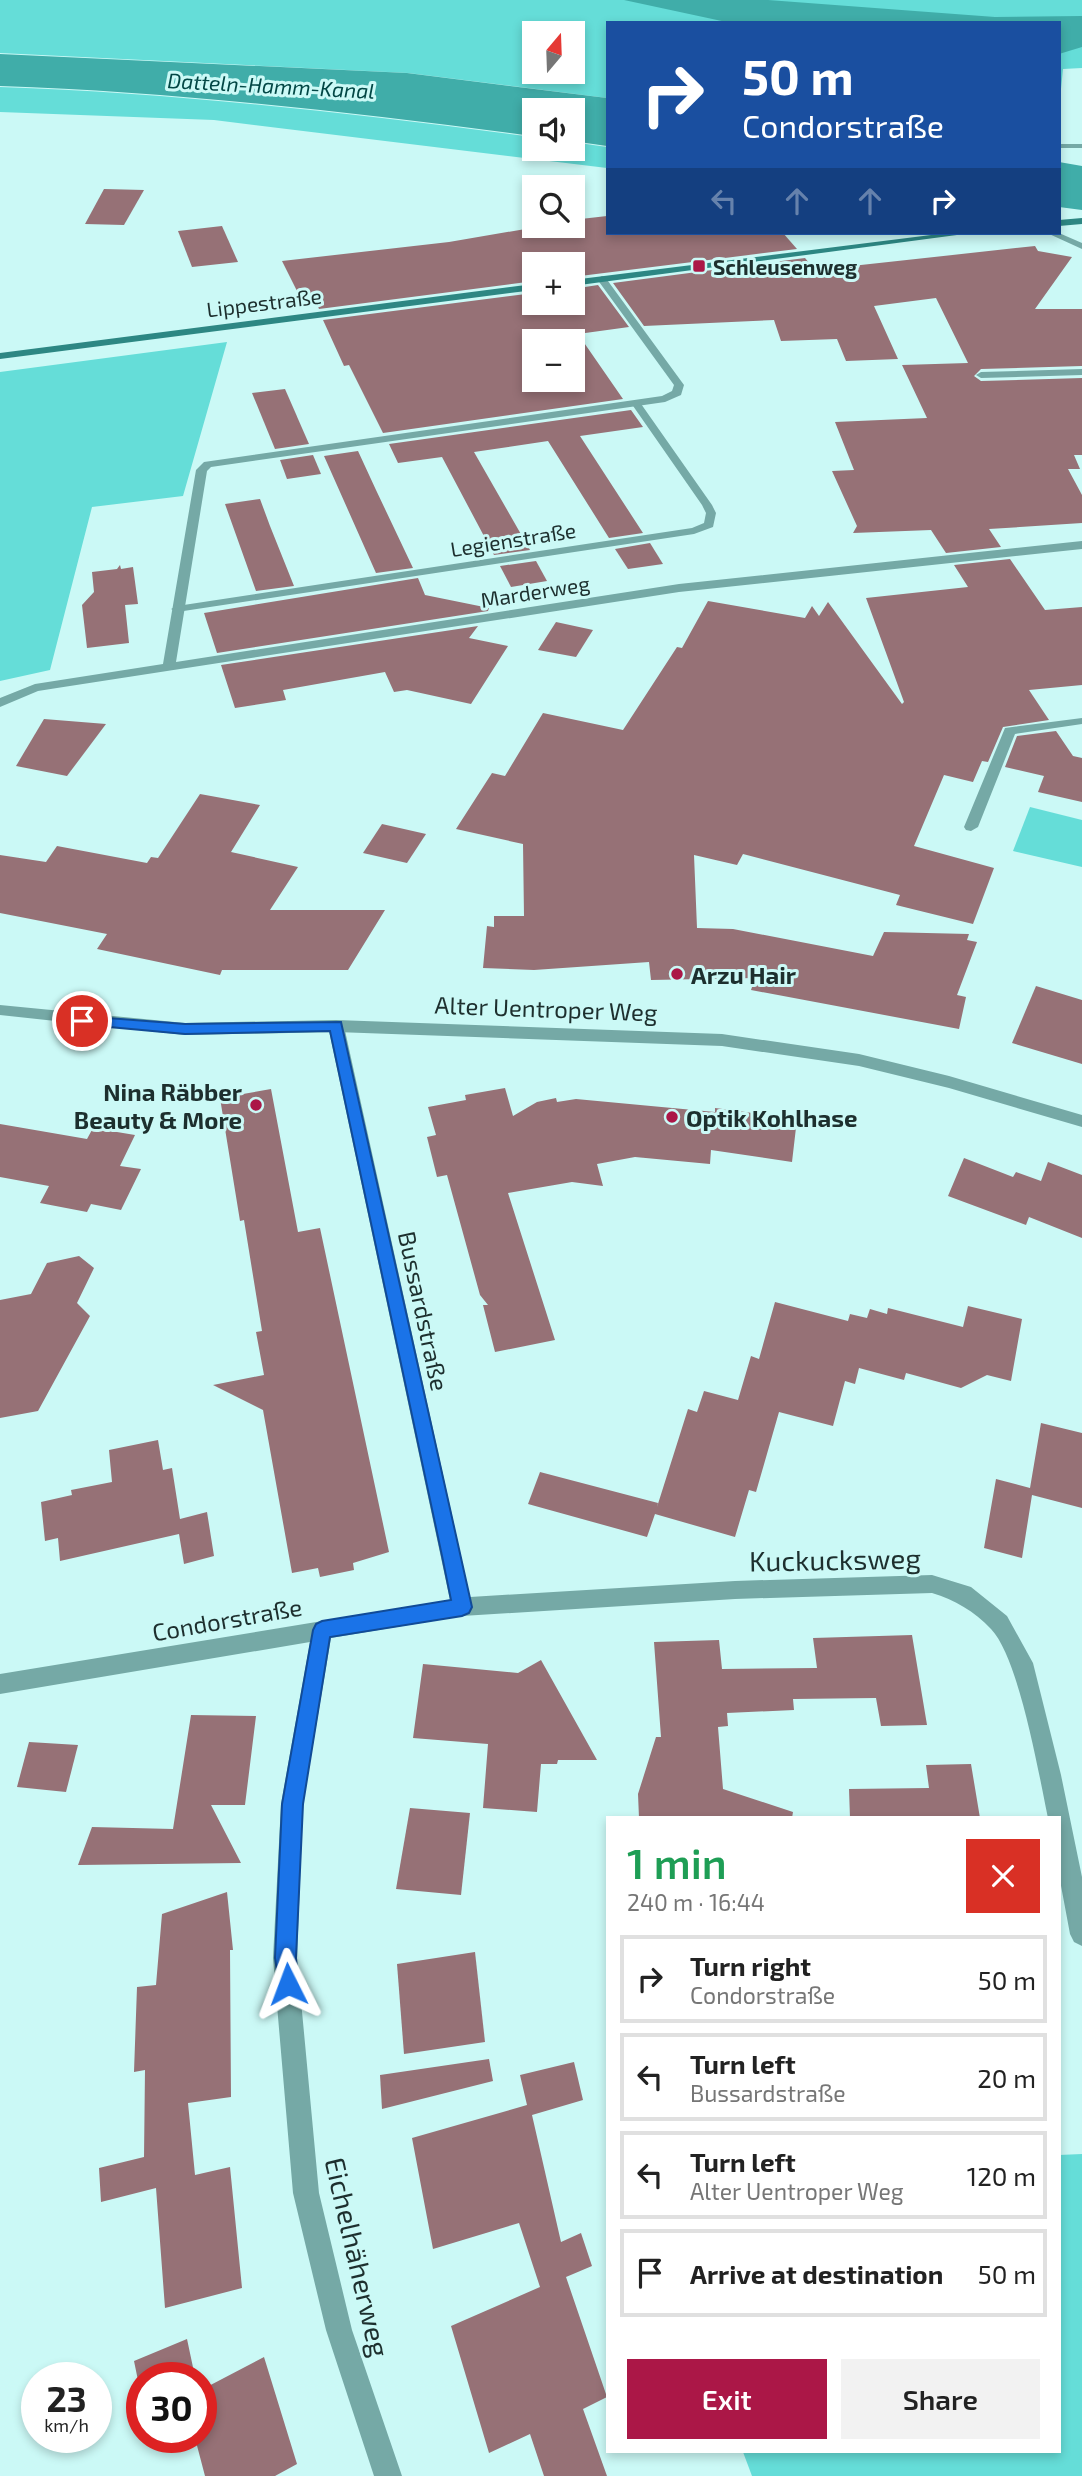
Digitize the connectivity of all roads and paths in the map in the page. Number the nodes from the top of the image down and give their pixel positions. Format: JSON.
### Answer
{"nodes":[{"id":1,"x":1061,"y":146,"type":"edge"},
{"id":2,"x":1082,"y":146,"type":"edge"},
{"id":3,"x":1082,"y":221,"type":"edge"},
{"id":4,"x":1061,"y":223,"type":"edge"},
{"id":5,"x":951,"y":235,"type":"edge"},
{"id":6,"x":1057,"y":235,"type":"edge"},
{"id":7,"x":1082,"y":246,"type":"edge"},
{"id":8,"x":602,"y":279,"type":"junction"},
{"id":9,"x":585,"y":281,"type":"edge"},
{"id":10,"x":522,"y":290,"type":"edge"},
{"id":11,"x":0,"y":356,"type":"edge"},
{"id":12,"x":1082,"y":372,"type":"edge"},
{"id":13,"x":981,"y":375,"type":"dead end"},
{"id":14,"x":636,"y":403,"type":"junction"},
{"id":15,"x":1082,"y":545,"type":"edge"},
{"id":16,"x":177,"y":609,"type":"junction"},
{"id":17,"x":169,"y":667,"type":"junction"},
{"id":18,"x":0,"y":703,"type":"edge"},
{"id":19,"x":1081,"y":721,"type":"edge"},
{"id":20,"x":971,"y":827,"type":"dead end"},
{"id":21,"x":0,"y":1010,"type":"edge"},
{"id":22,"x":336,"y":1026,"type":"junction"},
{"id":23,"x":1082,"y":1121,"type":"edge"},
{"id":24,"x":462,"y":1607,"type":"junction"},
{"id":25,"x":322,"y":1630,"type":"junction"},
{"id":26,"x":0,"y":1684,"type":"edge"},
{"id":27,"x":1058,"y":1816,"type":"edge"},
{"id":28,"x":1061,"y":1830,"type":"edge"},
{"id":29,"x":1082,"y":1934,"type":"edge"},
{"id":30,"x":388,"y":2476,"type":"edge"}],
"edges":[{"from":1,"to":2,"type":"lane"},
{"from":3,"to":4,"type":"main road"},
{"from":5,"to":8,"type":"main road"},
{"from":6,"to":7,"type":"street"},
{"from":8,"to":9,"type":"main road"},
{"from":8,"to":14,"type":"street"},
{"from":10,"to":11,"type":"main road","name":"Lippestraße"},
{"from":12,"to":13,"type":"street"},
{"from":14,"to":16,"type":"street"},
{"from":14,"to":16,"type":"lane","name":"Legienstraße"},
{"from":15,"to":17,"type":"street","name":"Marderweg"},
{"from":16,"to":17,"type":"street"},
{"from":17,"to":18,"type":"street","name":"Marderweg"},
{"from":19,"to":20,"type":"street"},
{"from":21,"to":22,"type":"street","name":"Alter Uentroper Weg"},
{"from":22,"to":23,"type":"street","name":"Alter Uentroper Weg"},
{"from":22,"to":24,"type":"street","name":"Bussardstraße"},
{"from":24,"to":25,"type":"street","name":"Condorstraße"},
{"from":24,"to":27,"type":"street","name":"Kuckucksweg"},
{"from":25,"to":26,"type":"street","name":"Condorstraße"},
{"from":25,"to":30,"type":"street","name":"Eichelhäherweg"},
{"from":28,"to":29,"type":"street","name":"Kuckucksweg"}]}
